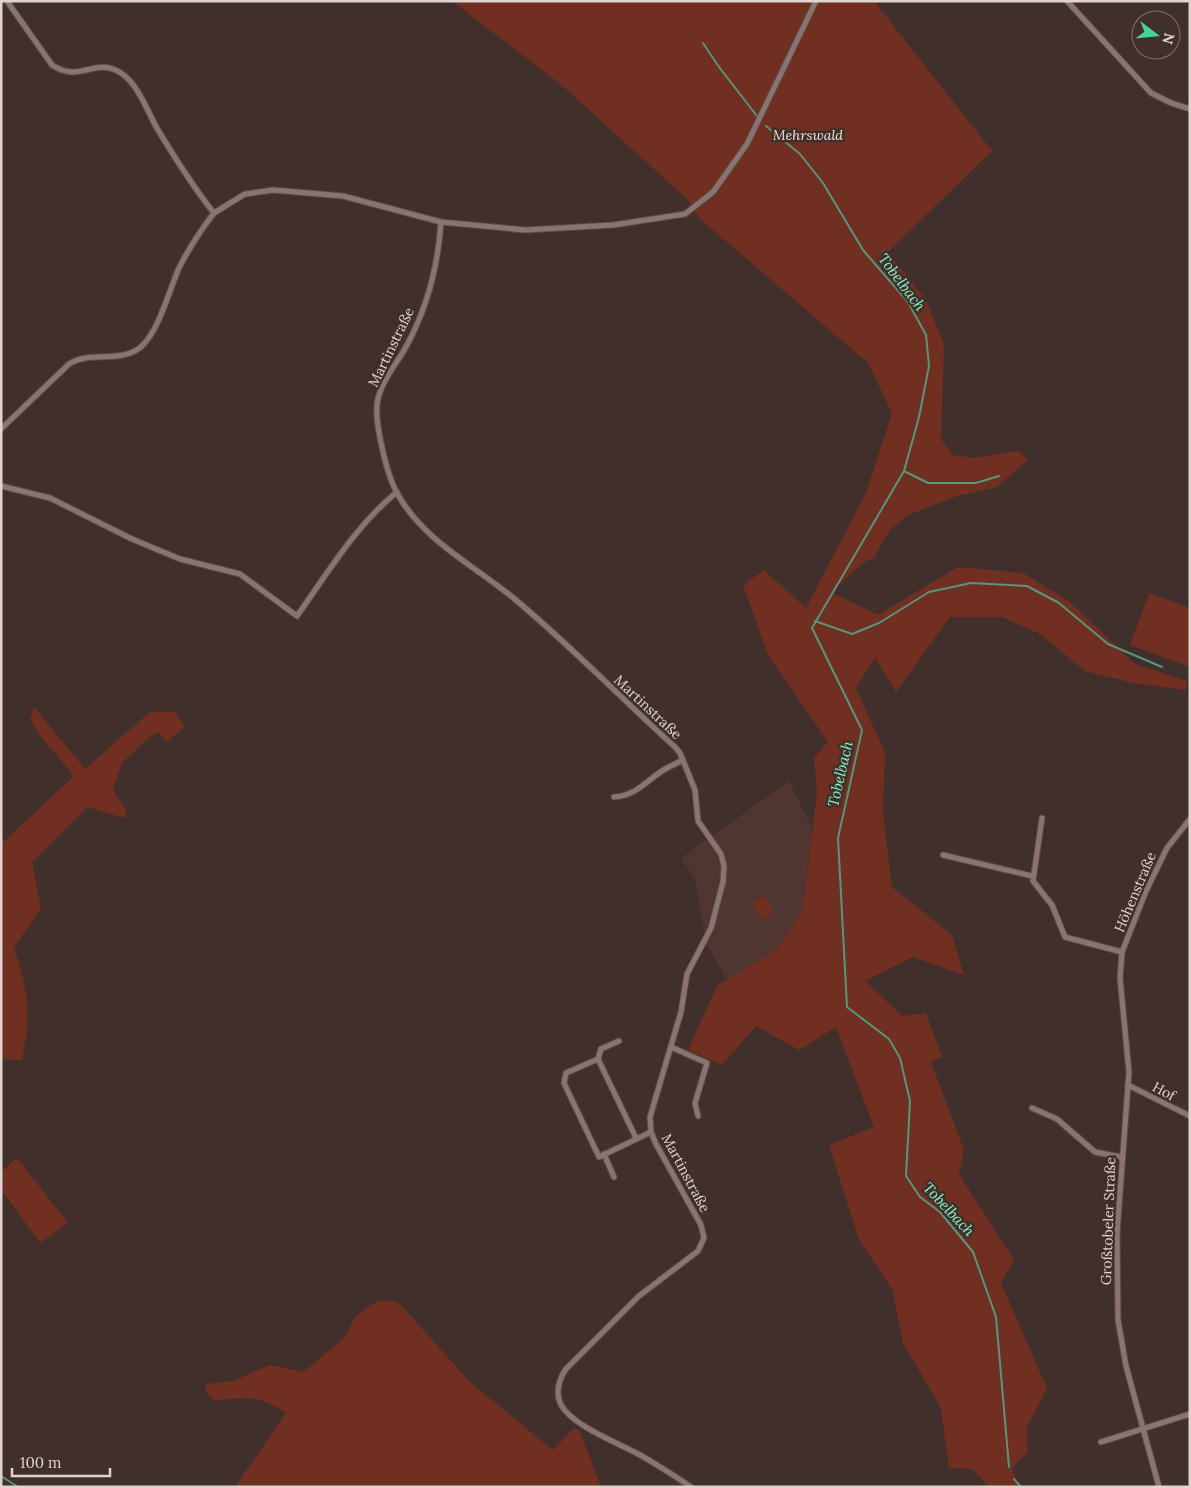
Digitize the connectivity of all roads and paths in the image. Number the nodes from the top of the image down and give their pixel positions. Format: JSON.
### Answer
{"nodes":[{"id":1,"x":7,"y":1,"type":"edge"},
{"id":2,"x":816,"y":1,"type":"edge"},
{"id":3,"x":1066,"y":1,"type":"edge"},
{"id":4,"x":1190,"y":109,"type":"edge"},
{"id":5,"x":214,"y":213,"type":"junction"},
{"id":6,"x":441,"y":222,"type":"junction"},
{"id":7,"x":1,"y":429,"type":"edge"},
{"id":8,"x":1,"y":486,"type":"edge"},
{"id":9,"x":396,"y":492,"type":"junction"},
{"id":10,"x":683,"y":760,"type":"junction"},
{"id":11,"x":614,"y":797,"type":"dead end"},
{"id":12,"x":1042,"y":818,"type":"dead end"},
{"id":13,"x":1190,"y":819,"type":"edge"},
{"id":14,"x":943,"y":855,"type":"dead end"},
{"id":15,"x":1032,"y":876,"type":"junction"},
{"id":16,"x":1122,"y":952,"type":"junction"},
{"id":17,"x":619,"y":1041,"type":"dead end"},
{"id":18,"x":671,"y":1047,"type":"junction"},
{"id":19,"x":598,"y":1059,"type":"junction"},
{"id":20,"x":1128,"y":1085,"type":"junction"},
{"id":21,"x":1032,"y":1108,"type":"dead end"},
{"id":22,"x":698,"y":1116,"type":"dead end"},
{"id":23,"x":1190,"y":1116,"type":"edge"},
{"id":24,"x":651,"y":1132,"type":"junction"},
{"id":25,"x":636,"y":1138,"type":"junction"},
{"id":26,"x":604,"y":1154,"type":"junction"},
{"id":27,"x":1121,"y":1158,"type":"junction"},
{"id":28,"x":614,"y":1177,"type":"dead end"},
{"id":29,"x":1190,"y":1414,"type":"edge"},
{"id":30,"x":1143,"y":1427,"type":"junction"},
{"id":31,"x":1101,"y":1442,"type":"dead end"},
{"id":32,"x":691,"y":1487,"type":"edge"},
{"id":33,"x":1159,"y":1487,"type":"edge"}],
"edges":[{"from":1,"to":5,"type":"street"},
{"from":2,"to":6,"type":"street"},
{"from":3,"to":4,"type":"street"},
{"from":5,"to":6,"type":"street"},
{"from":5,"to":7,"type":"street"},
{"from":6,"to":9,"type":"street","name":"Martinstraße"},
{"from":8,"to":9,"type":"street"},
{"from":9,"to":10,"type":"street","name":"Martinstraße"},
{"from":10,"to":11,"type":"street"},
{"from":10,"to":18,"type":"street","name":"Martinstraße"},
{"from":12,"to":15,"type":"street"},
{"from":13,"to":16,"type":"street","name":"Höhenstraße"},
{"from":14,"to":15,"type":"street"},
{"from":15,"to":16,"type":"street"},
{"from":16,"to":20,"type":"street","name":"Großtobeler Straße"},
{"from":17,"to":19,"type":"street"},
{"from":18,"to":22,"type":"street"},
{"from":18,"to":24,"type":"street","name":"Martinstraße"},
{"from":19,"to":25,"type":"street"},
{"from":19,"to":26,"type":"street"},
{"from":20,"to":23,"type":"street","name":"Hof"},
{"from":20,"to":27,"type":"street","name":"Großtobeler Straße"},
{"from":21,"to":27,"type":"street"},
{"from":24,"to":25,"type":"street"},
{"from":24,"to":32,"type":"street","name":"Martinstraße"},
{"from":25,"to":26,"type":"street"},
{"from":26,"to":28,"type":"street"},
{"from":27,"to":30,"type":"street","name":"Großtobeler Straße"},
{"from":29,"to":30,"type":"street"},
{"from":30,"to":31,"type":"street"},
{"from":30,"to":33,"type":"street","name":"Großtobeler Straße"}]}
